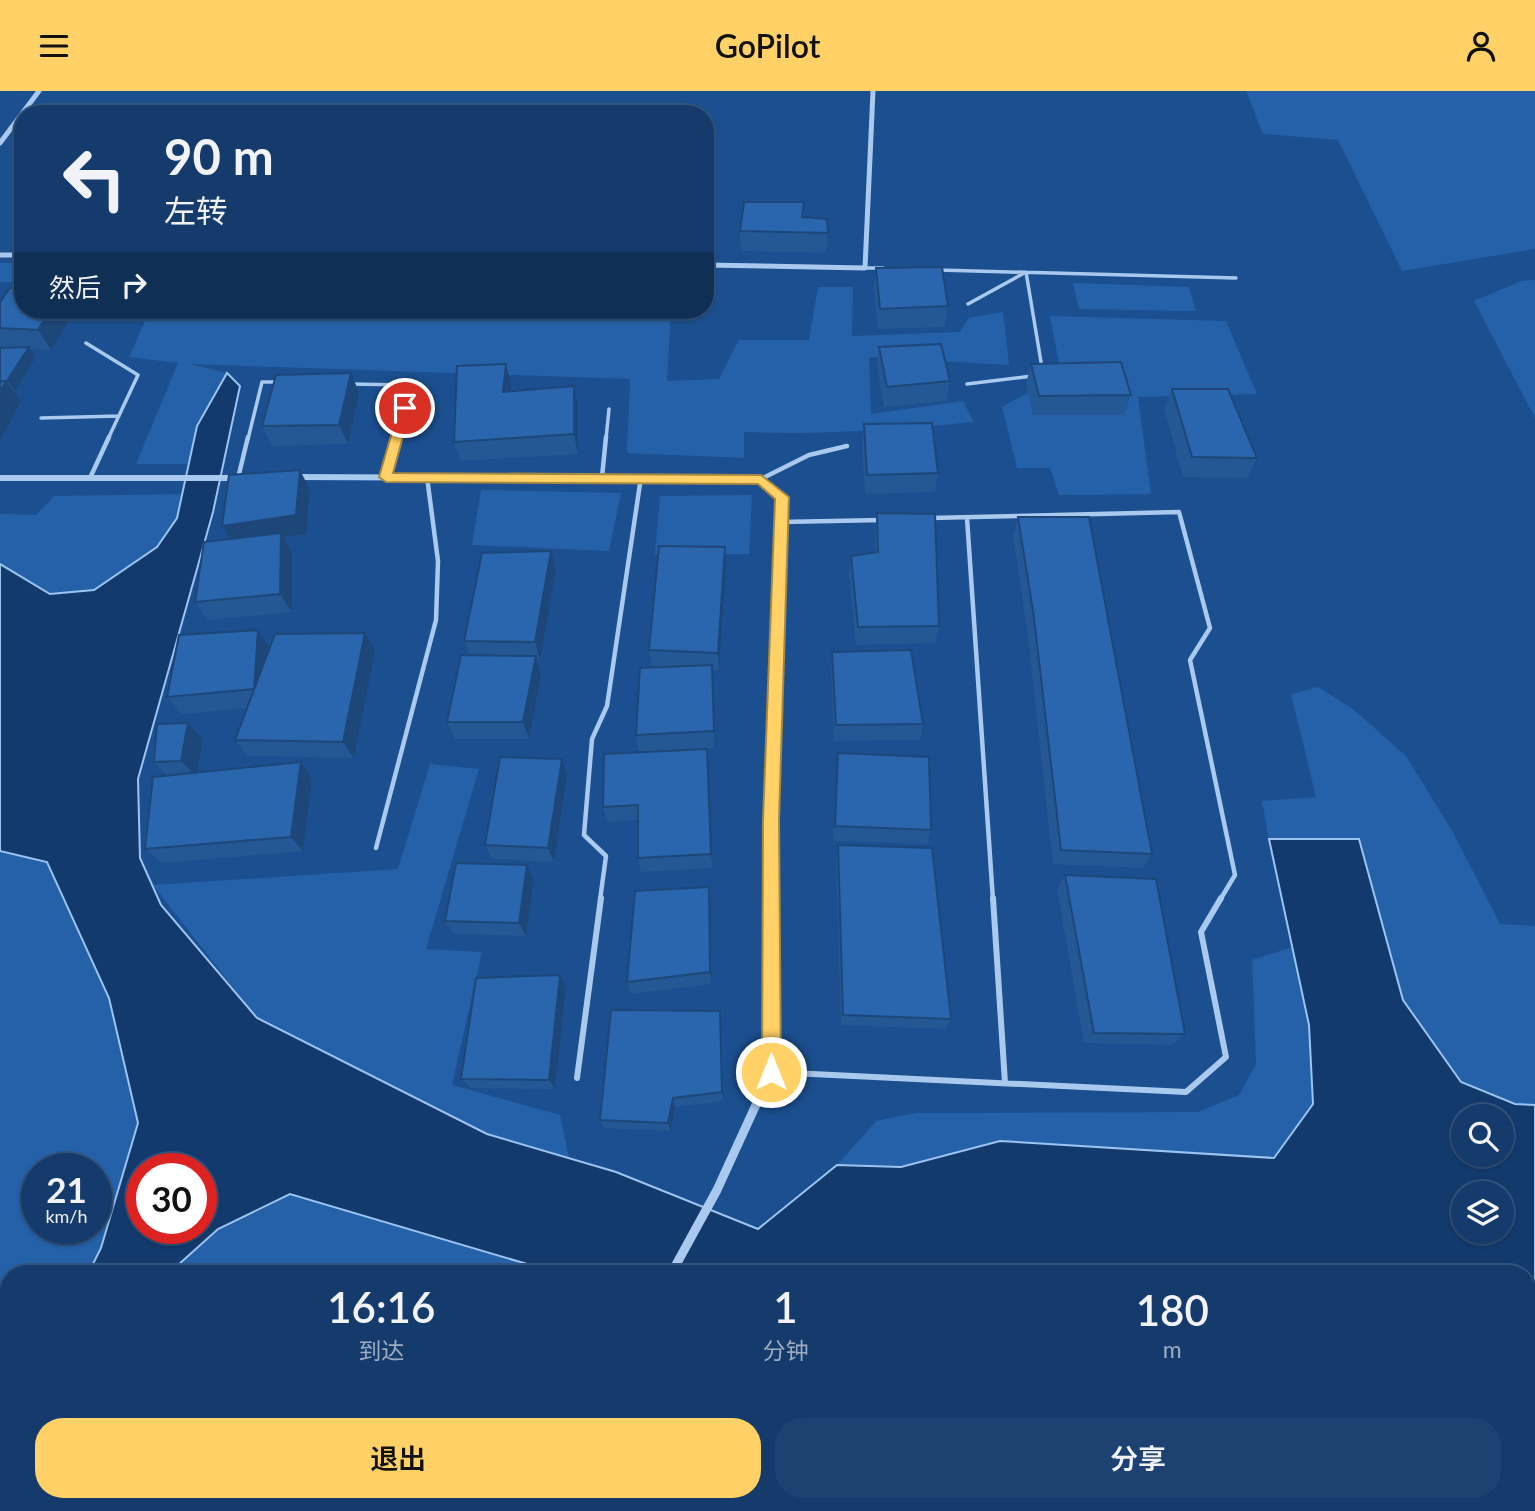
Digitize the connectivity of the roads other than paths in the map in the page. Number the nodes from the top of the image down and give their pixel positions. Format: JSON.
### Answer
{"nodes":[{"id":1,"x":873,"y":91,"type":"edge"},
{"id":2,"x":14,"y":124,"type":"edge"},
{"id":3,"x":0,"y":143,"type":"edge"},
{"id":4,"x":714,"y":265,"type":"edge"},
{"id":5,"x":865,"y":268,"type":"junction"},
{"id":6,"x":892,"y":269,"type":"edge"},
{"id":7,"x":932,"y":270,"type":"edge"},
{"id":8,"x":1026,"y":272,"type":"junction"},
{"id":9,"x":1236,"y":278,"type":"dead end"},
{"id":10,"x":968,"y":304,"type":"dead end"},
{"id":11,"x":86,"y":343,"type":"dead end"},
{"id":12,"x":289,"y":383,"type":"edge"},
{"id":13,"x":343,"y":384,"type":"edge"},
{"id":14,"x":967,"y":384,"type":"dead end"},
{"id":15,"x":609,"y":409,"type":"dead end"},
{"id":16,"x":119,"y":417,"type":"junction"},
{"id":17,"x":41,"y":418,"type":"dead end"},
{"id":18,"x":846,"y":446,"type":"dead end"},
{"id":19,"x":291,"y":477,"type":"edge"},
{"id":20,"x":386,"y":477,"type":"junction"},
{"id":21,"x":427,"y":477,"type":"junction"},
{"id":22,"x":602,"y":477,"type":"junction"},
{"id":23,"x":641,"y":477,"type":"junction"},
{"id":24,"x":0,"y":478,"type":"edge"},
{"id":25,"x":90,"y":478,"type":"junction"},
{"id":26,"x":237,"y":478,"type":"junction"},
{"id":27,"x":251,"y":478,"type":"edge"},
{"id":28,"x":761,"y":479,"type":"junction"},
{"id":29,"x":967,"y":518,"type":"junction"},
{"id":30,"x":887,"y":519,"type":"edge"},
{"id":31,"x":927,"y":519,"type":"edge"},
{"id":32,"x":781,"y":522,"type":"junction"},
{"id":33,"x":376,"y":848,"type":"dead end"},
{"id":34,"x":771,"y":1072,"type":"junction"},
{"id":35,"x":577,"y":1078,"type":"dead end"},
{"id":36,"x":1005,"y":1083,"type":"junction"},
{"id":37,"x":676,"y":1265,"type":"edge"}],
"edges":[{"from":1,"to":5,"type":"street"},
{"from":2,"to":3,"type":"street"},
{"from":4,"to":5,"type":"street"},
{"from":5,"to":6,"type":"lane"},
{"from":7,"to":8,"type":"lane"},
{"from":8,"to":9,"type":"lane"},
{"from":8,"to":10,"type":"lane"},
{"from":8,"to":14,"type":"lane"},
{"from":11,"to":16,"type":"lane"},
{"from":12,"to":26,"type":"lane"},
{"from":13,"to":20,"type":"lane"},
{"from":15,"to":22,"type":"lane"},
{"from":16,"to":17,"type":"lane"},
{"from":16,"to":25,"type":"lane"},
{"from":18,"to":28,"type":"lane"},
{"from":19,"to":20,"type":"street"},
{"from":20,"to":21,"type":"street"},
{"from":21,"to":22,"type":"street"},
{"from":21,"to":33,"type":"lane"},
{"from":22,"to":23,"type":"street"},
{"from":23,"to":28,"type":"street"},
{"from":23,"to":35,"type":"lane"},
{"from":24,"to":25,"type":"street"},
{"from":25,"to":26,"type":"street"},
{"from":26,"to":27,"type":"street"},
{"from":28,"to":32,"type":"street"},
{"from":29,"to":31,"type":"lane"},
{"from":29,"to":36,"type":"lane"},
{"from":29,"to":36,"type":"lane"},
{"from":30,"to":32,"type":"lane"},
{"from":32,"to":34,"type":"street"},
{"from":34,"to":36,"type":"lane"},
{"from":34,"to":37,"type":"street"}]}
